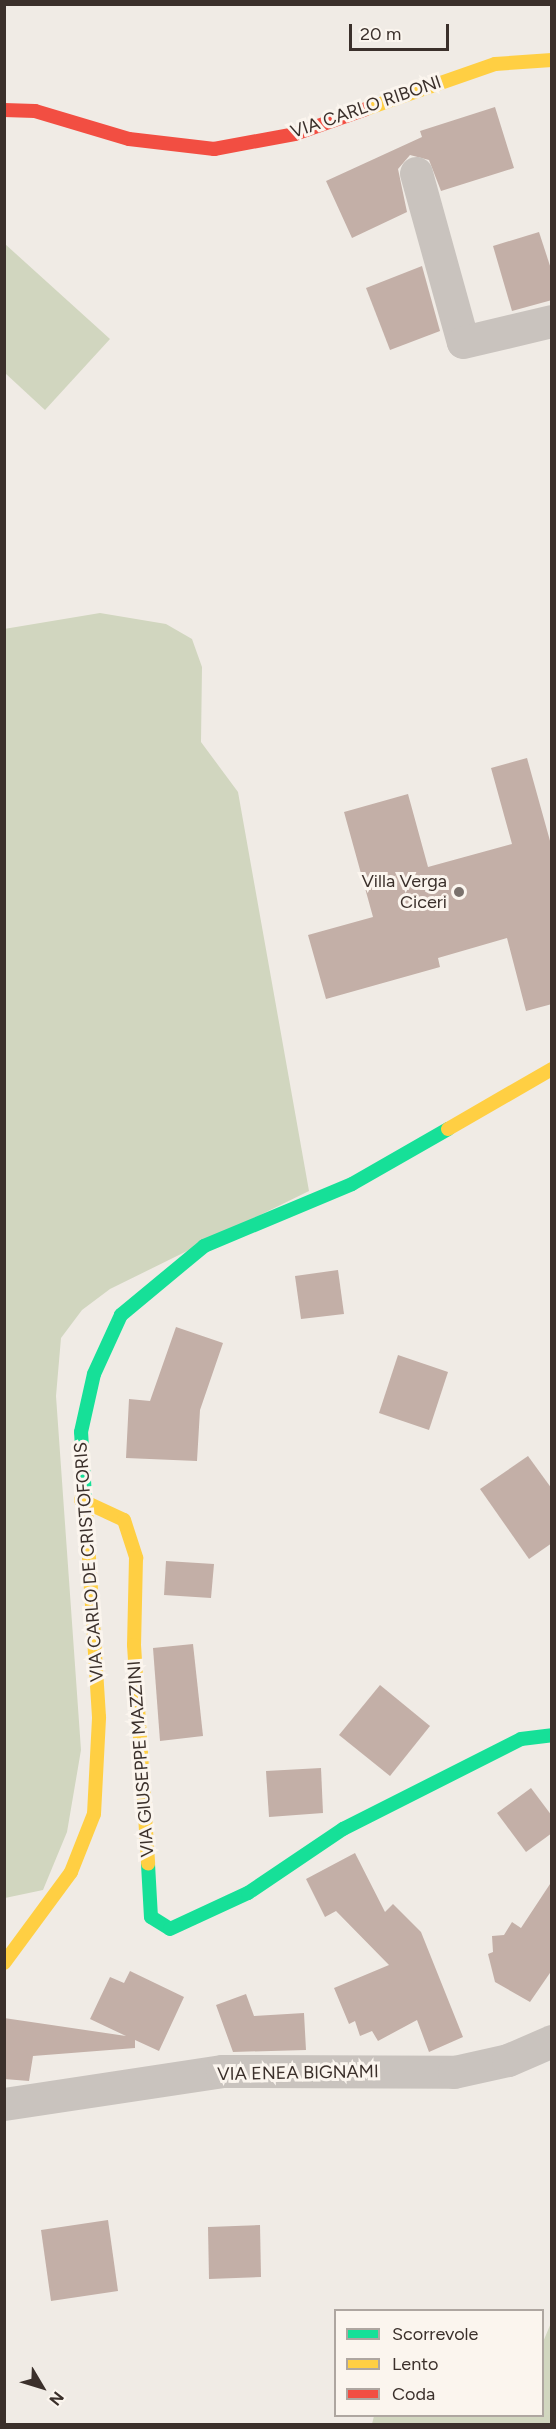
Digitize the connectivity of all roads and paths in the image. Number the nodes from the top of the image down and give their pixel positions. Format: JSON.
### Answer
{"nodes":[{"id":1,"x":552,"y":60,"type":"edge"},
{"id":2,"x":4,"y":110,"type":"edge"},
{"id":3,"x":416,"y":173,"type":"dead end"},
{"id":4,"x":552,"y":321,"type":"edge"},
{"id":5,"x":552,"y":1069,"type":"edge"},
{"id":6,"x":81,"y":1500,"type":"junction"},
{"id":7,"x":552,"y":1735,"type":"edge"},
{"id":8,"x":4,"y":1963,"type":"edge"},
{"id":9,"x":552,"y":2041,"type":"edge"},
{"id":10,"x":4,"y":2104,"type":"edge"}],
"edges":[{"from":1,"to":2,"type":"street","name":"VIA CARLO RIBONI"},
{"from":3,"to":4,"type":"street"},
{"from":5,"to":6,"type":"street","name":"VIA CARLO DE CRISTOFORIS"},
{"from":6,"to":7,"type":"street","name":"VIA GIUSEPPE MAZZINI"},
{"from":6,"to":8,"type":"street","name":"VIA CARLO DE CRISTOFORIS"},
{"from":9,"to":10,"type":"street","name":"VIA ENEA BIGNAMI"}]}
